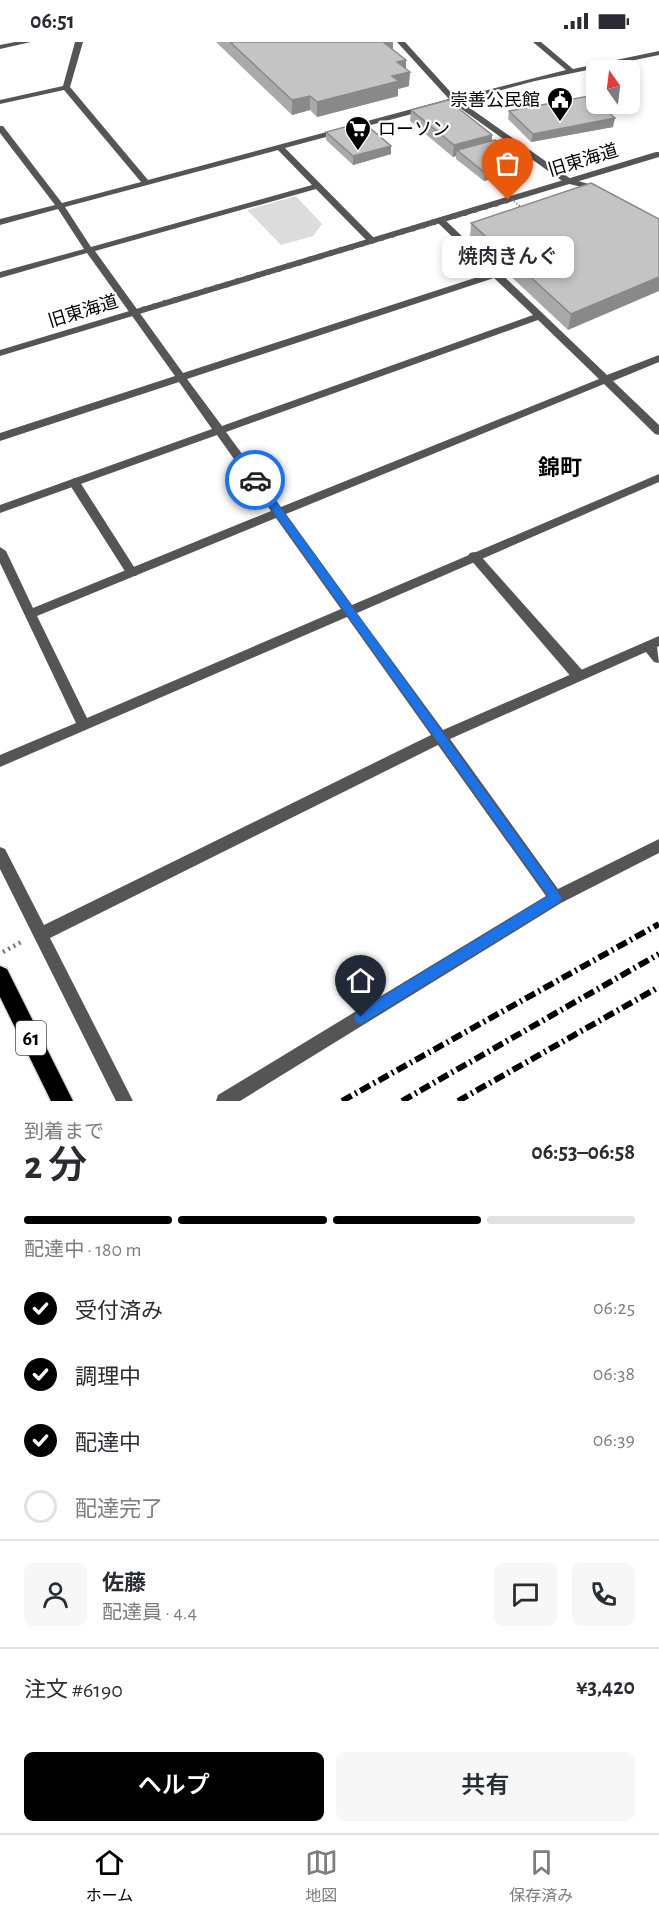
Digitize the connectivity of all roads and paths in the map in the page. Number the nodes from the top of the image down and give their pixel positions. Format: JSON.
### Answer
{"nodes":[{"id":1,"x":27,"y":42,"type":"edge"},
{"id":2,"x":80,"y":42,"type":"edge"},
{"id":3,"x":401,"y":42,"type":"edge"},
{"id":4,"x":537,"y":42,"type":"edge"},
{"id":5,"x":0,"y":47,"type":"edge"},
{"id":6,"x":659,"y":53,"type":"edge"},
{"id":7,"x":571,"y":71,"type":"junction"},
{"id":8,"x":66,"y":87,"type":"junction"},
{"id":9,"x":454,"y":100,"type":"junction"},
{"id":10,"x":0,"y":102,"type":"edge"},
{"id":11,"x":0,"y":128,"type":"edge"},
{"id":12,"x":279,"y":147,"type":"junction"},
{"id":13,"x":659,"y":154,"type":"edge"},
{"id":14,"x":568,"y":182,"type":"junction"},
{"id":15,"x":146,"y":183,"type":"junction"},
{"id":16,"x":317,"y":186,"type":"junction"},
{"id":17,"x":498,"y":188,"type":"dead end"},
{"id":18,"x":604,"y":193,"type":"edge"},
{"id":19,"x":60,"y":206,"type":"junction"},
{"id":20,"x":522,"y":208,"type":"edge"},
{"id":21,"x":440,"y":220,"type":"junction"},
{"id":22,"x":0,"y":222,"type":"edge"},
{"id":23,"x":372,"y":241,"type":"junction"},
{"id":24,"x":89,"y":250,"type":"junction"},
{"id":25,"x":496,"y":274,"type":"junction"},
{"id":26,"x":0,"y":275,"type":"edge"},
{"id":27,"x":135,"y":312,"type":"junction"},
{"id":28,"x":540,"y":316,"type":"junction"},
{"id":29,"x":0,"y":353,"type":"edge"},
{"id":30,"x":659,"y":358,"type":"edge"},
{"id":31,"x":181,"y":377,"type":"junction"},
{"id":32,"x":606,"y":380,"type":"junction"},
{"id":33,"x":219,"y":430,"type":"junction"},
{"id":34,"x":659,"y":431,"type":"edge"},
{"id":35,"x":0,"y":437,"type":"edge"},
{"id":36,"x":659,"y":478,"type":"edge"},
{"id":37,"x":74,"y":482,"type":"junction"},
{"id":38,"x":0,"y":509,"type":"edge"},
{"id":39,"x":279,"y":513,"type":"junction"},
{"id":40,"x":0,"y":551,"type":"edge"},
{"id":41,"x":474,"y":556,"type":"junction"},
{"id":42,"x":132,"y":573,"type":"junction"},
{"id":43,"x":349,"y":610,"type":"junction"},
{"id":44,"x":30,"y":614,"type":"junction"},
{"id":45,"x":653,"y":643,"type":"edge"},
{"id":46,"x":659,"y":658,"type":"edge"},
{"id":47,"x":578,"y":675,"type":"junction"},
{"id":48,"x":84,"y":726,"type":"junction"},
{"id":49,"x":441,"y":737,"type":"junction"},
{"id":50,"x":0,"y":761,"type":"edge"},
{"id":51,"x":659,"y":846,"type":"edge"},
{"id":52,"x":0,"y":854,"type":"edge"},
{"id":53,"x":556,"y":898,"type":"junction"},
{"id":54,"x":42,"y":933,"type":"junction"},
{"id":55,"x":22,"y":941,"type":"dead end"},
{"id":56,"x":0,"y":954,"type":"edge"},
{"id":57,"x":0,"y":976,"type":"edge"},
{"id":58,"x":62,"y":1101,"type":"edge"},
{"id":59,"x":125,"y":1101,"type":"edge"},
{"id":60,"x":224,"y":1101,"type":"edge"}],
"edges":[{"from":1,"to":5,"type":"street"},
{"from":2,"to":8,"type":"street"},
{"from":3,"to":9,"type":"street"},
{"from":4,"to":7,"type":"street"},
{"from":6,"to":7,"type":"street"},
{"from":7,"to":9,"type":"street"},
{"from":8,"to":10,"type":"street"},
{"from":8,"to":15,"type":"street"},
{"from":9,"to":12,"type":"street"},
{"from":9,"to":14,"type":"street"},
{"from":11,"to":19,"type":"street"},
{"from":12,"to":15,"type":"street"},
{"from":12,"to":16,"type":"street"},
{"from":13,"to":14,"type":"street","name":"旧東海道"},
{"from":14,"to":18,"type":"street"},
{"from":14,"to":21,"type":"street","name":"旧東海道"},
{"from":15,"to":19,"type":"street"},
{"from":16,"to":23,"type":"street"},
{"from":16,"to":24,"type":"street"},
{"from":17,"to":20,"type":"path","bridge":true},
{"from":19,"to":22,"type":"street"},
{"from":19,"to":24,"type":"street"},
{"from":21,"to":23,"type":"street","name":"旧東海道"},
{"from":21,"to":25,"type":"street"},
{"from":23,"to":27,"type":"street","name":"旧東海道"},
{"from":24,"to":26,"type":"street"},
{"from":24,"to":27,"type":"street"},
{"from":25,"to":28,"type":"street"},
{"from":25,"to":31,"type":"street"},
{"from":27,"to":29,"type":"street","name":"旧東海道"},
{"from":27,"to":31,"type":"street"},
{"from":28,"to":32,"type":"street"},
{"from":28,"to":33,"type":"street"},
{"from":30,"to":32,"type":"street"},
{"from":31,"to":33,"type":"street"},
{"from":31,"to":35,"type":"street"},
{"from":32,"to":34,"type":"street"},
{"from":32,"to":39,"type":"street"},
{"from":33,"to":37,"type":"street"},
{"from":33,"to":39,"type":"street"},
{"from":36,"to":41,"type":"street"},
{"from":37,"to":38,"type":"street"},
{"from":37,"to":42,"type":"street"},
{"from":39,"to":42,"type":"street"},
{"from":39,"to":43,"type":"street"},
{"from":40,"to":44,"type":"street"},
{"from":41,"to":43,"type":"street"},
{"from":41,"to":47,"type":"street"},
{"from":42,"to":44,"type":"street"},
{"from":43,"to":48,"type":"street"},
{"from":43,"to":49,"type":"street"},
{"from":44,"to":48,"type":"street"},
{"from":45,"to":46,"type":"street"},
{"from":45,"to":47,"type":"street"},
{"from":47,"to":49,"type":"street"},
{"from":48,"to":50,"type":"street"},
{"from":49,"to":53,"type":"street"},
{"from":49,"to":54,"type":"street"},
{"from":51,"to":53,"type":"street"},
{"from":52,"to":54,"type":"street"},
{"from":53,"to":60,"type":"street"},
{"from":54,"to":59,"type":"street"},
{"from":55,"to":56,"type":"path"},
{"from":57,"to":58,"type":"main road","number":"61"}]}
